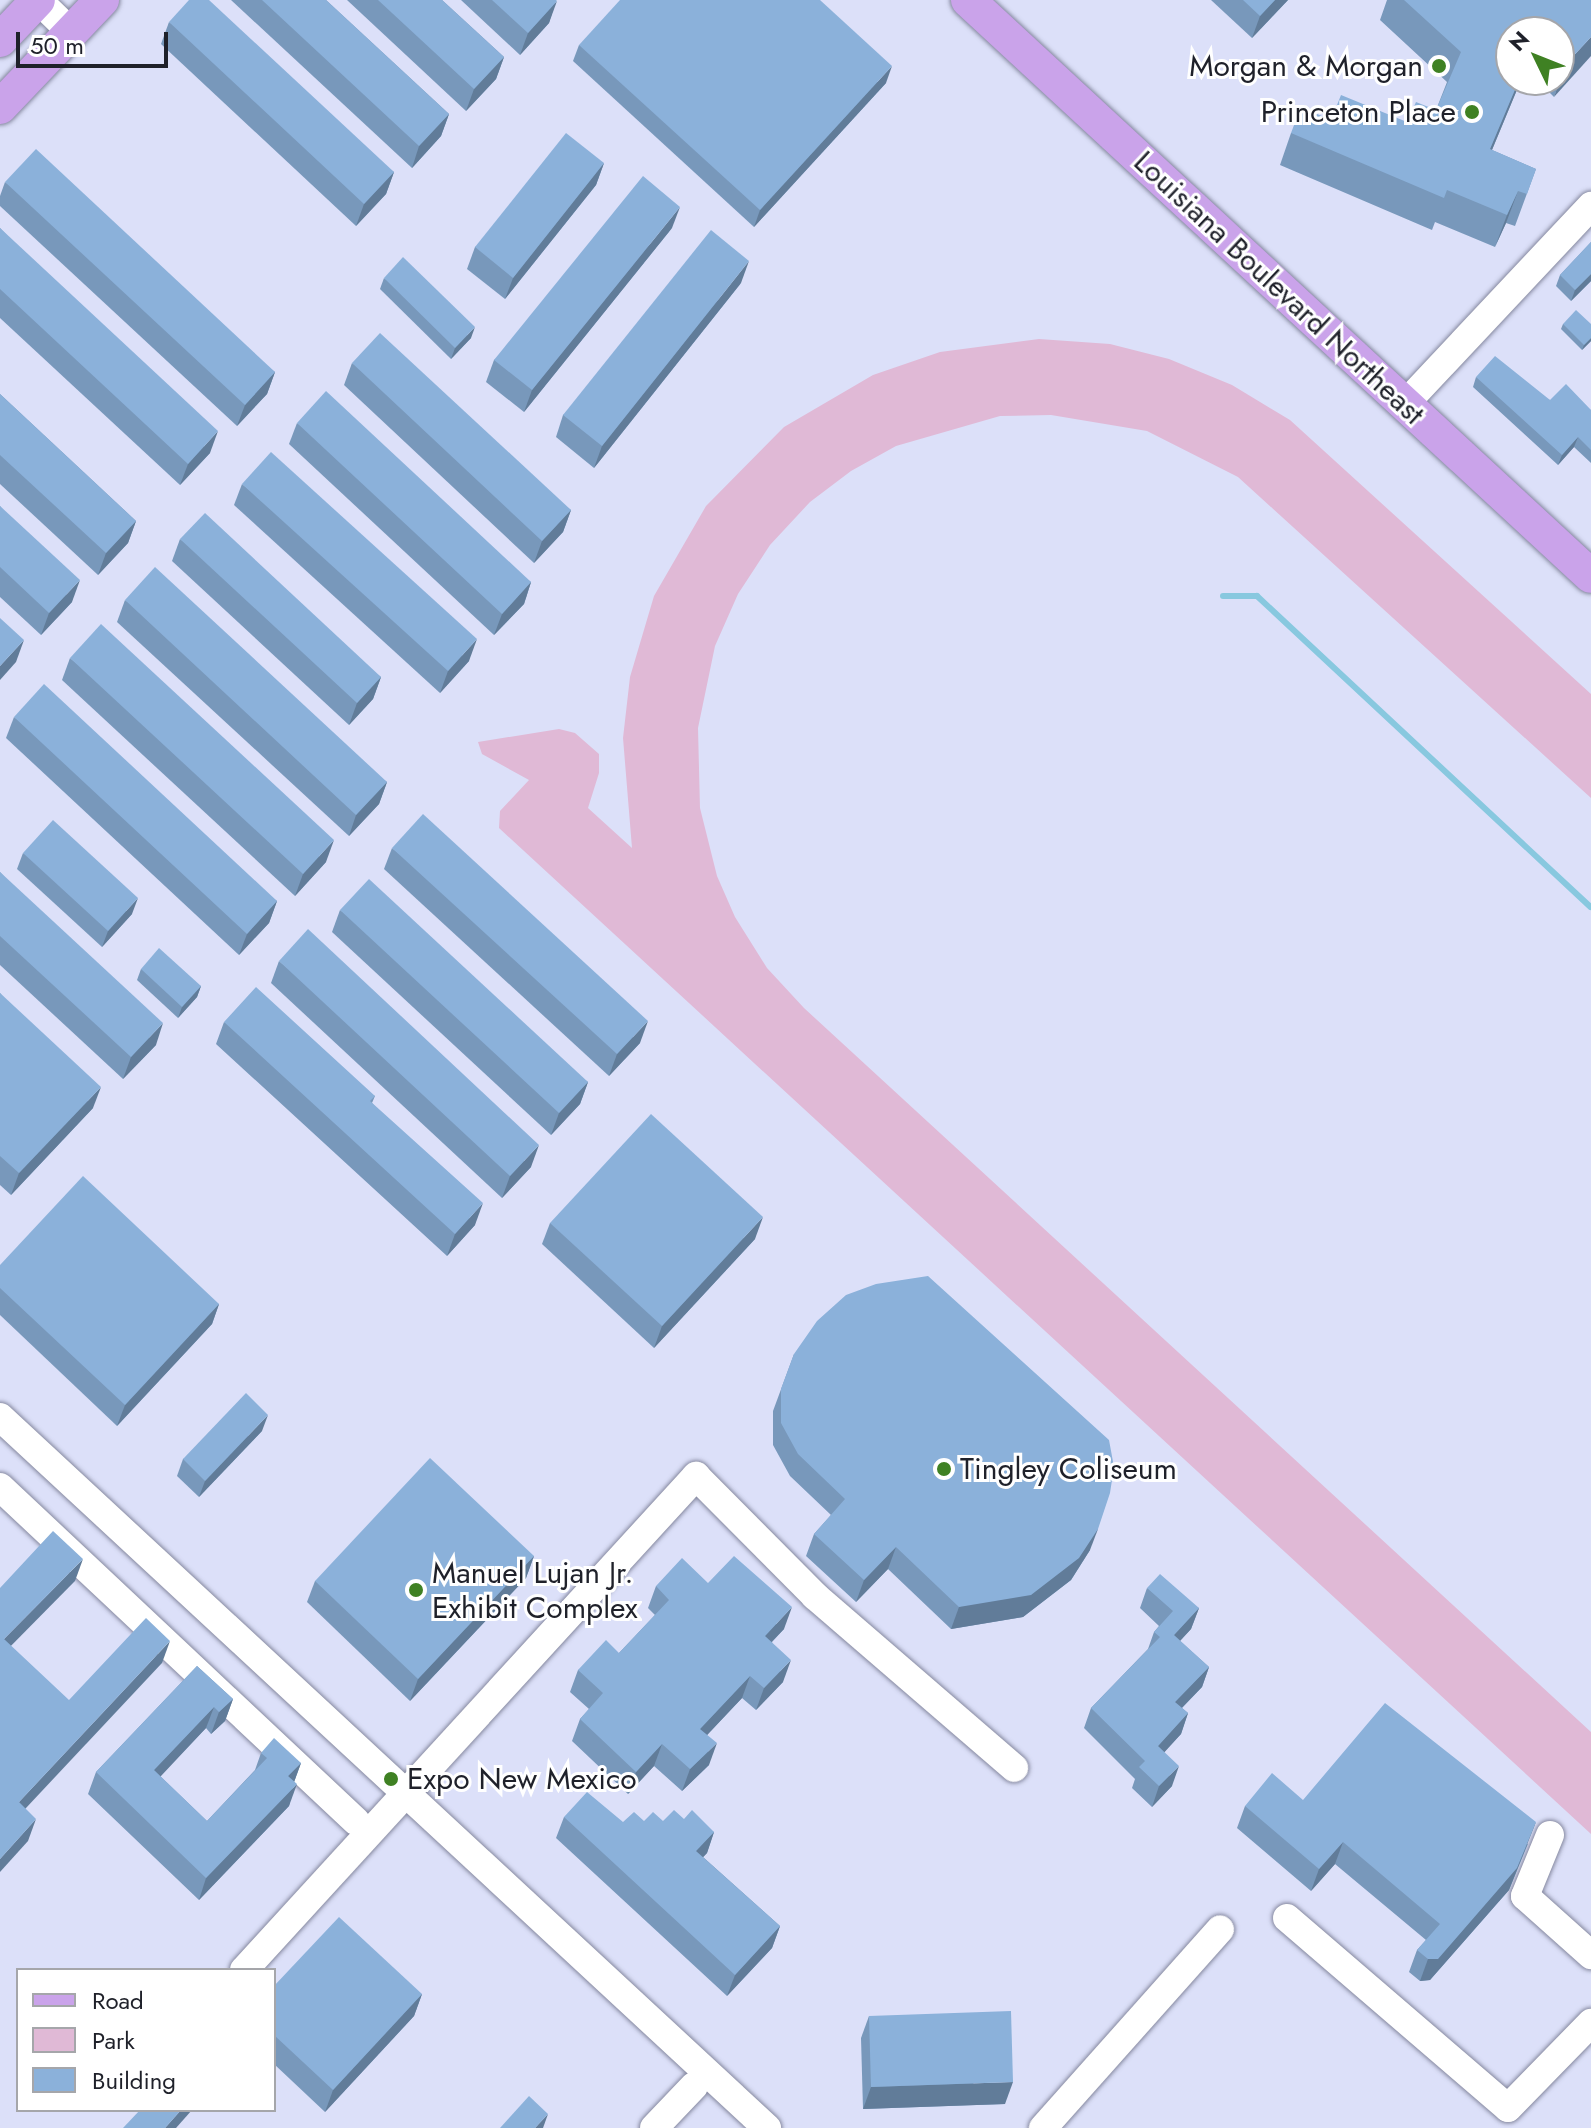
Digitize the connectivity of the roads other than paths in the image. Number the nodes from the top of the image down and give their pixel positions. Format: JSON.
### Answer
{"nodes":[{"id":1,"x":38,"y":0,"type":"edge"},
{"id":2,"x":102,"y":0,"type":"edge"},
{"id":3,"x":968,"y":0,"type":"edge"},
{"id":4,"x":71,"y":32,"type":"junction"},
{"id":5,"x":0,"y":40,"type":"edge"},
{"id":6,"x":0,"y":107,"type":"edge"},
{"id":7,"x":1591,"y":206,"type":"edge"},
{"id":8,"x":1405,"y":404,"type":"junction"},
{"id":9,"x":1591,"y":576,"type":"edge"},
{"id":10,"x":0,"y":1417,"type":"edge"},
{"id":11,"x":0,"y":1487,"type":"edge"},
{"id":12,"x":1014,"y":1768,"type":"dead end"},
{"id":13,"x":408,"y":1790,"type":"junction"},
{"id":14,"x":356,"y":1821,"type":"dead end"},
{"id":15,"x":1550,"y":1835,"type":"dead end"},
{"id":16,"x":1287,"y":1918,"type":"dead end"},
{"id":17,"x":1220,"y":1929,"type":"dead end"},
{"id":18,"x":1591,"y":1955,"type":"edge"},
{"id":19,"x":246,"y":1968,"type":"edge"},
{"id":20,"x":1591,"y":2023,"type":"edge"},
{"id":21,"x":1591,"y":2047,"type":"edge"},
{"id":22,"x":1551,"y":2065,"type":"junction"},
{"id":23,"x":694,"y":2086,"type":"dead end"},
{"id":24,"x":654,"y":2128,"type":"edge"},
{"id":25,"x":767,"y":2128,"type":"edge"},
{"id":26,"x":1043,"y":2128,"type":"edge"}],
"edges":[{"from":1,"to":4,"type":"street"},
{"from":1,"to":5,"type":"main road"},
{"from":2,"to":4,"type":"main road"},
{"from":3,"to":8,"type":"main road","name":"Louisiana Boulevard Northeast"},
{"from":4,"to":6,"type":"main road"},
{"from":7,"to":8,"type":"street"},
{"from":8,"to":9,"type":"main road","name":"Louisiana Boulevard Northeast"},
{"from":10,"to":13,"type":"street"},
{"from":11,"to":14,"type":"street"},
{"from":12,"to":13,"type":"street"},
{"from":13,"to":19,"type":"street"},
{"from":13,"to":25,"type":"street"},
{"from":15,"to":18,"type":"street"},
{"from":16,"to":22,"type":"street"},
{"from":17,"to":26,"type":"street"},
{"from":20,"to":22,"type":"street"},
{"from":21,"to":22,"type":"street"},
{"from":23,"to":24,"type":"street"}]}
